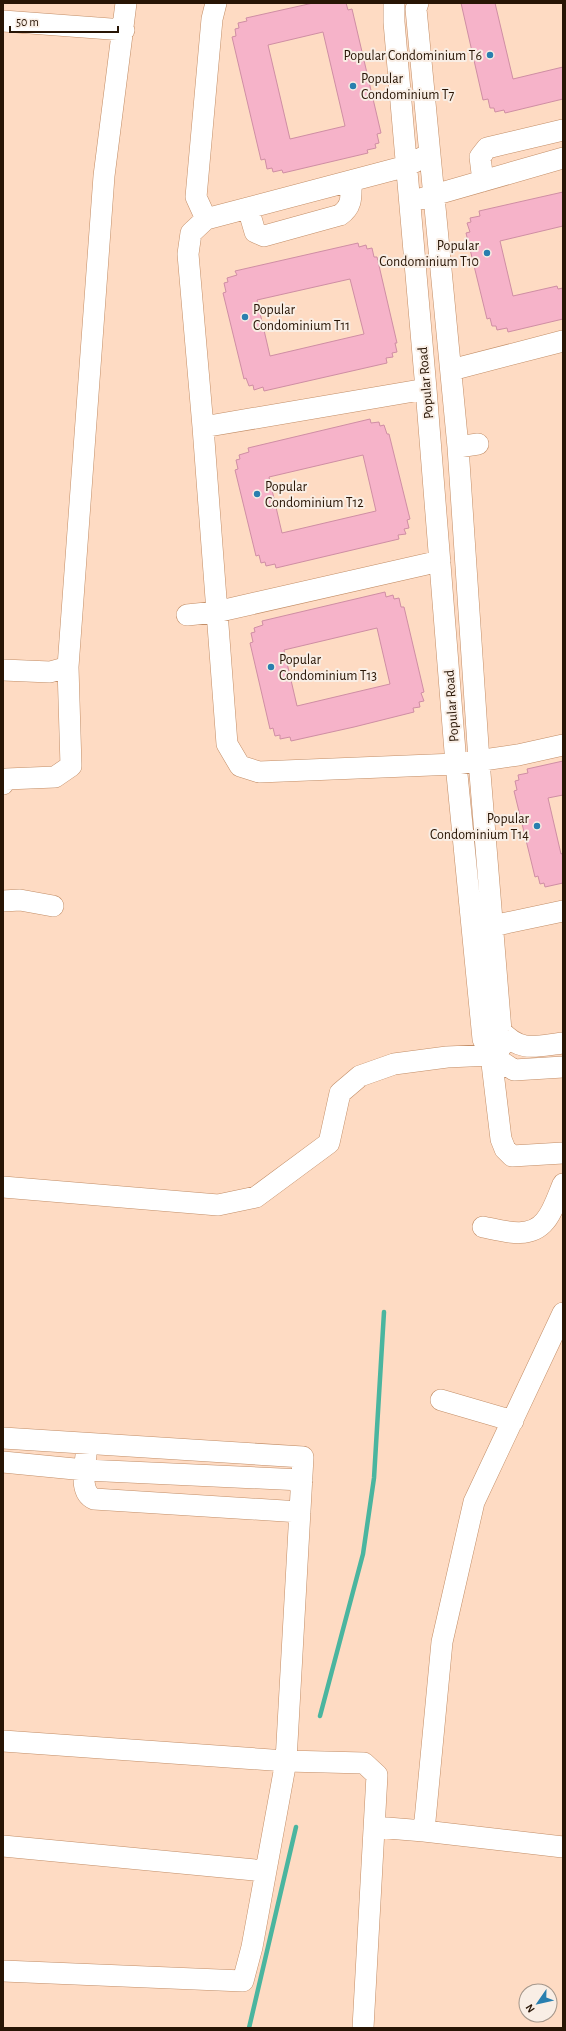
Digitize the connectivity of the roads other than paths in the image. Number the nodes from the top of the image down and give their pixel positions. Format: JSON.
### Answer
{"nodes":[{"id":1,"x":126,"y":3,"type":"edge"},
{"id":2,"x":216,"y":3,"type":"edge"},
{"id":3,"x":394,"y":3,"type":"edge"},
{"id":4,"x":418,"y":3,"type":"edge"},
{"id":5,"x":3,"y":21,"type":"edge"},
{"id":6,"x":124,"y":30,"type":"junction"},
{"id":7,"x":563,"y":130,"type":"edge"},
{"id":8,"x":429,"y":154,"type":"junction"},
{"id":9,"x":563,"y":158,"type":"edge"},
{"id":10,"x":407,"y":166,"type":"junction"},
{"id":11,"x":483,"y":181,"type":"junction"},
{"id":12,"x":351,"y":182,"type":"junction"},
{"id":13,"x":433,"y":196,"type":"junction"},
{"id":14,"x":410,"y":201,"type":"junction"},
{"id":15,"x":248,"y":208,"type":"junction"},
{"id":16,"x":206,"y":219,"type":"junction"},
{"id":17,"x":563,"y":341,"type":"edge"},
{"id":18,"x":451,"y":370,"type":"junction"},
{"id":19,"x":426,"y":389,"type":"junction"},
{"id":20,"x":203,"y":427,"type":"junction"},
{"id":21,"x":440,"y":561,"type":"junction"},
{"id":22,"x":216,"y":612,"type":"junction"},
{"id":23,"x":187,"y":615,"type":"dead end"},
{"id":24,"x":68,"y":667,"type":"junction"},
{"id":25,"x":3,"y":670,"type":"edge"},
{"id":26,"x":563,"y":745,"type":"edge"},
{"id":27,"x":479,"y":761,"type":"junction"},
{"id":28,"x":456,"y":764,"type":"junction"},
{"id":29,"x":4,"y":780,"type":"edge"},
{"id":30,"x":3,"y":901,"type":"edge"},
{"id":31,"x":54,"y":906,"type":"dead end"},
{"id":32,"x":563,"y":911,"type":"edge"},
{"id":33,"x":492,"y":926,"type":"junction"},
{"id":34,"x":510,"y":1041,"type":"junction"},
{"id":35,"x":563,"y":1043,"type":"edge"},
{"id":36,"x":491,"y":1055,"type":"junction"},
{"id":37,"x":563,"y":1067,"type":"edge"},
{"id":38,"x":563,"y":1153,"type":"edge"},
{"id":39,"x":563,"y":1184,"type":"edge"},
{"id":40,"x":3,"y":1187,"type":"edge"},
{"id":41,"x":483,"y":1227,"type":"dead end"},
{"id":42,"x":563,"y":1313,"type":"edge"},
{"id":43,"x":442,"y":1400,"type":"dead end"},
{"id":44,"x":513,"y":1421,"type":"junction"},
{"id":45,"x":3,"y":1438,"type":"edge"},
{"id":46,"x":87,"y":1443,"type":"junction"},
{"id":47,"x":194,"y":1450,"type":"junction"},
{"id":48,"x":3,"y":1462,"type":"edge"},
{"id":49,"x":85,"y":1470,"type":"junction"},
{"id":50,"x":193,"y":1475,"type":"junction"},
{"id":51,"x":302,"y":1480,"type":"junction"},
{"id":52,"x":190,"y":1505,"type":"junction"},
{"id":53,"x":300,"y":1512,"type":"junction"},
{"id":54,"x":3,"y":1741,"type":"edge"},
{"id":55,"x":286,"y":1761,"type":"junction"},
{"id":56,"x":374,"y":1827,"type":"junction"},
{"id":57,"x":424,"y":1830,"type":"junction"},
{"id":58,"x":3,"y":1846,"type":"edge"},
{"id":59,"x":563,"y":1847,"type":"edge"},
{"id":60,"x":265,"y":1871,"type":"junction"},
{"id":61,"x":3,"y":1971,"type":"edge"},
{"id":62,"x":363,"y":2028,"type":"edge"}],
"edges":[{"from":1,"to":6,"type":"street"},
{"from":2,"to":16,"type":"street"},
{"from":3,"to":10,"type":"street","name":"Popular Road"},
{"from":4,"to":8,"type":"street","name":"Popular Road"},
{"from":5,"to":6,"type":"street"},
{"from":6,"to":24,"type":"street"},
{"from":7,"to":11,"type":"street"},
{"from":8,"to":10,"type":"street"},
{"from":8,"to":13,"type":"street","name":"Popular Road"},
{"from":9,"to":11,"type":"street"},
{"from":10,"to":12,"type":"street"},
{"from":10,"to":14,"type":"street","name":"Popular Road"},
{"from":11,"to":13,"type":"street"},
{"from":12,"to":15,"type":"street"},
{"from":12,"to":15,"type":"street"},
{"from":13,"to":14,"type":"street"},
{"from":13,"to":18,"type":"street","name":"Popular Road"},
{"from":14,"to":19,"type":"street","name":"Popular Road"},
{"from":15,"to":16,"type":"street"},
{"from":16,"to":20,"type":"street"},
{"from":17,"to":18,"type":"street"},
{"from":18,"to":27,"type":"street","name":"Popular Road"},
{"from":19,"to":20,"type":"street"},
{"from":19,"to":21,"type":"street","name":"Popular Road"},
{"from":20,"to":22,"type":"street"},
{"from":21,"to":22,"type":"street"},
{"from":21,"to":28,"type":"street","name":"Popular Road"},
{"from":22,"to":23,"type":"street"},
{"from":22,"to":28,"type":"street"},
{"from":24,"to":25,"type":"street"},
{"from":24,"to":29,"type":"street"},
{"from":26,"to":27,"type":"street"},
{"from":27,"to":28,"type":"street"},
{"from":27,"to":33,"type":"street","name":"Popular Road"},
{"from":28,"to":36,"type":"street","name":"Popular Road"},
{"from":30,"to":31,"type":"street"},
{"from":32,"to":33,"type":"street"},
{"from":33,"to":34,"type":"street","name":"Popular Road"},
{"from":34,"to":35,"type":"street"},
{"from":34,"to":36,"type":"street"},
{"from":36,"to":37,"type":"street"},
{"from":36,"to":38,"type":"street"},
{"from":36,"to":40,"type":"street"},
{"from":39,"to":41,"type":"street"},
{"from":42,"to":44,"type":"street"},
{"from":43,"to":44,"type":"street"},
{"from":44,"to":57,"type":"street"},
{"from":45,"to":46,"type":"street"},
{"from":46,"to":47,"type":"street"},
{"from":46,"to":49,"type":"street"},
{"from":47,"to":50,"type":"street"},
{"from":47,"to":51,"type":"street"},
{"from":48,"to":49,"type":"street"},
{"from":49,"to":50,"type":"street"},
{"from":49,"to":52,"type":"street"},
{"from":50,"to":51,"type":"street"},
{"from":50,"to":52,"type":"street"},
{"from":51,"to":53,"type":"street"},
{"from":52,"to":53,"type":"street"},
{"from":53,"to":55,"type":"street"},
{"from":54,"to":55,"type":"street"},
{"from":55,"to":56,"type":"street"},
{"from":55,"to":60,"type":"street"},
{"from":56,"to":57,"type":"street"},
{"from":56,"to":62,"type":"street"},
{"from":57,"to":59,"type":"street"},
{"from":58,"to":60,"type":"street"},
{"from":60,"to":61,"type":"street"}]}
